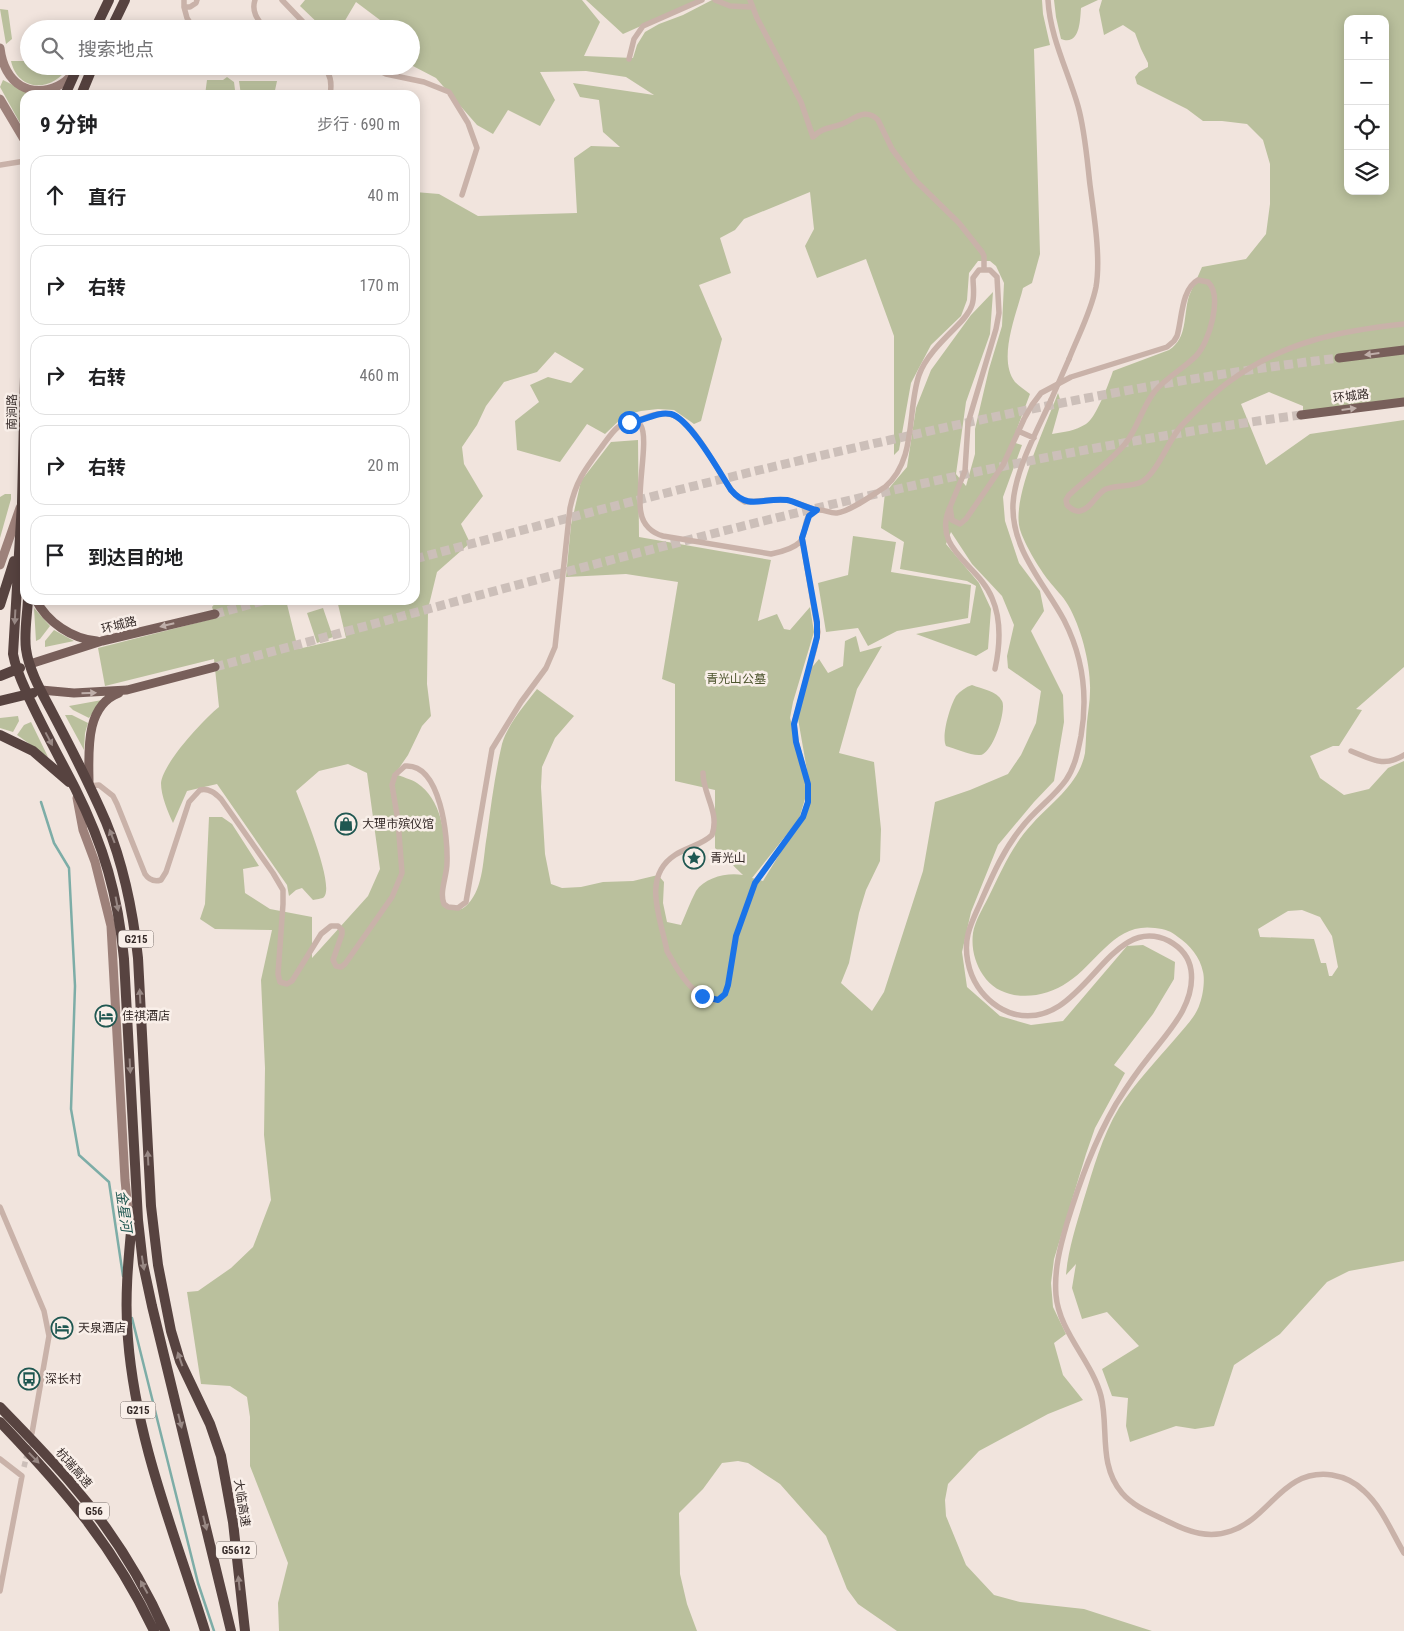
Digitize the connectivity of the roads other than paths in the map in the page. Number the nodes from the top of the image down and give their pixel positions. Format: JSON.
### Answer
{"nodes":[{"id":1,"x":109,"y":0,"type":"edge"},
{"id":2,"x":125,"y":0,"type":"edge"},
{"id":3,"x":197,"y":0,"type":"edge"},
{"id":4,"x":255,"y":0,"type":"edge"},
{"id":5,"x":282,"y":0,"type":"edge"},
{"id":6,"x":702,"y":0,"type":"edge"},
{"id":7,"x":715,"y":0,"type":"edge"},
{"id":8,"x":750,"y":0,"type":"edge"},
{"id":9,"x":1048,"y":0,"type":"edge"},
{"id":10,"x":184,"y":3,"type":"edge"},
{"id":11,"x":752,"y":7,"type":"junction"},
{"id":12,"x":99,"y":20,"type":"edge"},
{"id":13,"x":115,"y":20,"type":"edge"},
{"id":14,"x":188,"y":20,"type":"edge"},
{"id":15,"x":259,"y":20,"type":"edge"},
{"id":16,"x":302,"y":20,"type":"edge"},
{"id":17,"x":0,"y":48,"type":"edge"},
{"id":18,"x":629,"y":59,"type":"dead end"},
{"id":19,"x":71,"y":75,"type":"edge"},
{"id":20,"x":73,"y":75,"type":"edge"},
{"id":21,"x":89,"y":75,"type":"edge"},
{"id":22,"x":329,"y":75,"type":"edge"},
{"id":23,"x":391,"y":75,"type":"edge"},
{"id":24,"x":35,"y":90,"type":"edge"},
{"id":25,"x":45,"y":90,"type":"edge"},
{"id":26,"x":67,"y":90,"type":"edge"},
{"id":27,"x":83,"y":90,"type":"edge"},
{"id":28,"x":331,"y":90,"type":"edge"},
{"id":29,"x":0,"y":99,"type":"edge"},
{"id":30,"x":20,"y":133,"type":"edge"},
{"id":31,"x":20,"y":162,"type":"edge"},
{"id":32,"x":0,"y":165,"type":"edge"},
{"id":33,"x":462,"y":195,"type":"dead end"},
{"id":34,"x":984,"y":269,"type":"junction"},
{"id":35,"x":1404,"y":324,"type":"edge"},
{"id":36,"x":1404,"y":350,"type":"edge"},
{"id":37,"x":1339,"y":358,"type":"tunnel mouth"},
{"id":38,"x":1404,"y":402,"type":"edge"},
{"id":39,"x":1301,"y":415,"type":"tunnel mouth"},
{"id":40,"x":635,"y":422,"type":"junction"},
{"id":41,"x":1018,"y":432,"type":"junction"},
{"id":42,"x":1034,"y":438,"type":"junction"},
{"id":43,"x":950,"y":507,"type":"junction"},
{"id":44,"x":20,"y":509,"type":"edge"},
{"id":45,"x":817,"y":510,"type":"junction"},
{"id":46,"x":20,"y":530,"type":"edge"},
{"id":47,"x":802,"y":538,"type":"junction"},
{"id":48,"x":19,"y":543,"type":"junction"},
{"id":49,"x":0,"y":565,"type":"edge"},
{"id":50,"x":0,"y":605,"type":"edge"},
{"id":51,"x":28,"y":605,"type":"edge"},
{"id":52,"x":39,"y":605,"type":"edge"},
{"id":53,"x":215,"y":614,"type":"tunnel mouth"},
{"id":54,"x":102,"y":641,"type":"junction"},
{"id":55,"x":30,"y":664,"type":"junction"},
{"id":56,"x":214,"y":667,"type":"tunnel mouth"},
{"id":57,"x":995,"y":669,"type":"dead end"},
{"id":58,"x":16,"y":670,"type":"junction"},
{"id":59,"x":0,"y":676,"type":"edge"},
{"id":60,"x":41,"y":690,"type":"junction"},
{"id":61,"x":127,"y":690,"type":"junction"},
{"id":62,"x":28,"y":695,"type":"junction"},
{"id":63,"x":0,"y":701,"type":"edge"},
{"id":64,"x":0,"y":735,"type":"edge"},
{"id":65,"x":1351,"y":751,"type":"dead end"},
{"id":66,"x":1404,"y":754,"type":"edge"},
{"id":67,"x":703,"y":773,"type":"dead end"},
{"id":68,"x":89,"y":786,"type":"junction"},
{"id":69,"x":75,"y":788,"type":"junction"},
{"id":70,"x":149,"y":1178,"type":"junction"},
{"id":71,"x":136,"y":1180,"type":"junction"},
{"id":72,"x":0,"y":1207,"type":"edge"},
{"id":73,"x":131,"y":1233,"type":"junction"},
{"id":74,"x":0,"y":1407,"type":"edge"},
{"id":75,"x":0,"y":1422,"type":"edge"},
{"id":76,"x":32,"y":1434,"type":"tunnel mouth"},
{"id":77,"x":0,"y":1459,"type":"edge"},
{"id":78,"x":24,"y":1467,"type":"tunnel mouth"},
{"id":79,"x":223,"y":1468,"type":"joint"},
{"id":80,"x":22,"y":1476,"type":"junction"},
{"id":81,"x":1404,"y":1553,"type":"edge"},
{"id":82,"x":0,"y":1591,"type":"edge"},
{"id":83,"x":154,"y":1631,"type":"edge"},
{"id":84,"x":165,"y":1631,"type":"edge"},
{"id":85,"x":205,"y":1631,"type":"edge"},
{"id":86,"x":232,"y":1631,"type":"edge"},
{"id":87,"x":245,"y":1631,"type":"edge"}],
"edges":[{"from":1,"to":12,"type":"highway"},
{"from":2,"to":13,"type":"highway"},
{"from":3,"to":10,"type":"street"},
{"from":4,"to":15,"type":"street"},
{"from":5,"to":16,"type":"street"},
{"from":6,"to":18,"type":"street"},
{"from":7,"to":11,"type":"street"},
{"from":8,"to":11,"type":"street"},
{"from":9,"to":42,"type":"street","bridge":true},
{"from":10,"to":14,"type":"street"},
{"from":11,"to":34,"type":"street"},
{"from":17,"to":24,"type":"street"},
{"from":19,"to":25,"type":"street"},
{"from":20,"to":26,"type":"highway"},
{"from":21,"to":27,"type":"highway"},
{"from":22,"to":28,"type":"street"},
{"from":23,"to":33,"type":"street"},
{"from":29,"to":30,"type":"street"},
{"from":31,"to":32,"type":"street"},
{"from":34,"to":43,"type":"street"},
{"from":34,"to":45,"type":"street"},
{"from":35,"to":41,"type":"street"},
{"from":36,"to":37,"type":"main road","one_way":true},
{"from":39,"to":38,"type":"main road","name":"环城路","one_way":true},
{"from":40,"to":45,"type":"street"},
{"from":40,"to":47,"type":"street"},
{"from":40,"to":68,"type":"street"},
{"from":41,"to":42,"type":"street"},
{"from":41,"to":43,"type":"street"},
{"from":42,"to":81,"type":"street"},
{"from":43,"to":57,"type":"street"},
{"from":44,"to":49,"type":"street"},
{"from":45,"to":47,"type":"street"},
{"from":46,"to":48,"type":"highway","name":"南涧路"},
{"from":47,"to":67,"type":"street"},
{"from":48,"to":50,"type":"highway"},
{"from":48,"to":58,"type":"highway","name":"南涧路","one_way":true},
{"from":51,"to":55,"type":"highway"},
{"from":52,"to":54,"type":"main road"},
{"from":53,"to":54,"type":"main road","name":"环城路","one_way":true},
{"from":54,"to":55,"type":"main road","name":"环城路"},
{"from":55,"to":58,"type":"highway"},
{"from":55,"to":60,"type":"highway"},
{"from":56,"to":61,"type":"main road"},
{"from":58,"to":59,"type":"highway"},
{"from":58,"to":62,"type":"highway","name":"南涧路"},
{"from":60,"to":61,"type":"main road","one_way":true},
{"from":60,"to":62,"type":"highway"},
{"from":60,"to":68,"type":"highway","number":"G215"},
{"from":61,"to":68,"type":"main road"},
{"from":62,"to":63,"type":"highway"},
{"from":62,"to":69,"type":"highway","number":"G215","one_way":true},
{"from":64,"to":69,"type":"highway"},
{"from":65,"to":66,"type":"street"},
{"from":70,"to":68,"type":"highway","number":"G215","one_way":true},
{"from":69,"to":71,"type":"highway","number":"G215","one_way":true},
{"from":69,"to":73,"type":"street"},
{"from":70,"to":71,"type":"highway"},
{"from":79,"to":70,"type":"highway","name":"大临高速","number":"G215","one_way":true},
{"from":71,"to":73,"type":"highway","number":"G215"},
{"from":71,"to":86,"type":"highway","number":"G5612","one_way":true},
{"from":72,"to":76,"type":"street"},
{"from":73,"to":85,"type":"highway","number":"G215"},
{"from":84,"to":74,"type":"highway","name":"杭瑞高速","number":"G56","one_way":true},
{"from":75,"to":83,"type":"highway","name":"杭瑞高速","number":"G56","one_way":true},
{"from":77,"to":80,"type":"street"},
{"from":78,"to":80,"type":"street"},
{"from":87,"to":79,"type":"highway","name":"大临高速","number":"G5612","one_way":true},
{"from":80,"to":82,"type":"street"}]}
